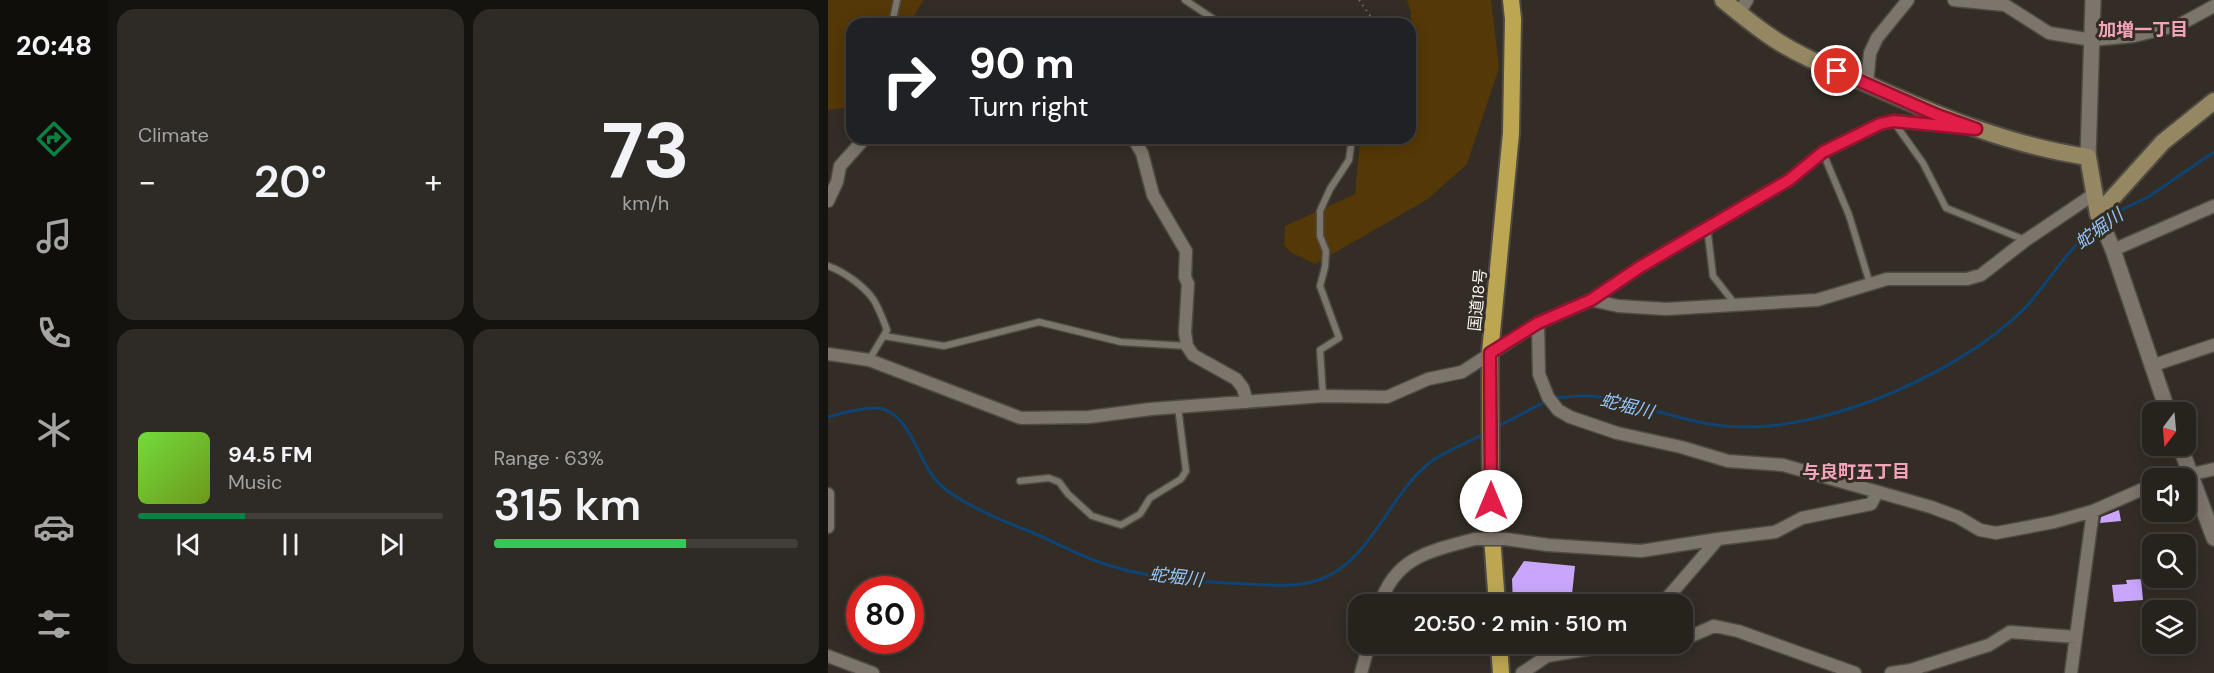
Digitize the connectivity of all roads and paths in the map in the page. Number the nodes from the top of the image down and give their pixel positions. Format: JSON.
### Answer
{"nodes":[{"id":1,"x":897,"y":0,"type":"edge"},
{"id":2,"x":1185,"y":0,"type":"edge"},
{"id":3,"x":1359,"y":0,"type":"edge"},
{"id":4,"x":1511,"y":0,"type":"edge"},
{"id":5,"x":1724,"y":0,"type":"edge"},
{"id":6,"x":1908,"y":0,"type":"edge"},
{"id":7,"x":1954,"y":0,"type":"edge"},
{"id":8,"x":2093,"y":0,"type":"edge"},
{"id":9,"x":2214,"y":6,"type":"edge"},
{"id":10,"x":1743,"y":7,"type":"edge"},
{"id":11,"x":893,"y":18,"type":"edge"},
{"id":12,"x":1212,"y":18,"type":"edge"},
{"id":13,"x":1372,"y":18,"type":"edge"},
{"id":14,"x":2092,"y":40,"type":"junction"},
{"id":15,"x":1867,"y":83,"type":"junction"},
{"id":16,"x":2214,"y":101,"type":"edge"},
{"id":17,"x":1893,"y":121,"type":"junction"},
{"id":18,"x":1976,"y":129,"type":"junction"},
{"id":19,"x":860,"y":144,"type":"edge"},
{"id":20,"x":1137,"y":144,"type":"edge"},
{"id":21,"x":1351,"y":144,"type":"edge"},
{"id":22,"x":1823,"y":152,"type":"junction"},
{"id":23,"x":2088,"y":158,"type":"junction"},
{"id":24,"x":2094,"y":194,"type":"junction"},
{"id":25,"x":828,"y":201,"type":"edge"},
{"id":26,"x":2214,"y":206,"type":"edge"},
{"id":27,"x":2098,"y":214,"type":"junction"},
{"id":28,"x":1707,"y":226,"type":"junction"},
{"id":29,"x":2026,"y":240,"type":"junction"},
{"id":30,"x":2113,"y":250,"type":"junction"},
{"id":31,"x":828,"y":266,"type":"edge"},
{"id":32,"x":1870,"y":285,"type":"junction"},
{"id":33,"x":1591,"y":300,"type":"junction"},
{"id":34,"x":1736,"y":304,"type":"junction"},
{"id":35,"x":1538,"y":323,"type":"junction"},
{"id":36,"x":884,"y":336,"type":"junction"},
{"id":37,"x":2214,"y":345,"type":"edge"},
{"id":38,"x":1186,"y":346,"type":"junction"},
{"id":39,"x":1490,"y":353,"type":"junction"},
{"id":40,"x":828,"y":354,"type":"edge"},
{"id":41,"x":869,"y":360,"type":"junction"},
{"id":42,"x":2151,"y":366,"type":"junction"},
{"id":43,"x":1323,"y":396,"type":"junction"},
{"id":44,"x":1247,"y":402,"type":"junction"},
{"id":45,"x":2164,"y":402,"type":"edge"},
{"id":46,"x":1178,"y":407,"type":"junction"},
{"id":47,"x":2214,"y":469,"type":"edge"},
{"id":48,"x":2196,"y":472,"type":"edge"},
{"id":49,"x":1020,"y":481,"type":"dead end"},
{"id":50,"x":2196,"y":487,"type":"edge"},
{"id":51,"x":2142,"y":490,"type":"edge"},
{"id":52,"x":1877,"y":493,"type":"junction"},
{"id":53,"x":828,"y":494,"type":"edge"},
{"id":54,"x":2093,"y":511,"type":"junction"},
{"id":55,"x":828,"y":527,"type":"edge"},
{"id":56,"x":2214,"y":538,"type":"edge"},
{"id":57,"x":1718,"y":539,"type":"junction"},
{"id":58,"x":1385,"y":594,"type":"edge"},
{"id":59,"x":1496,"y":594,"type":"edge"},
{"id":60,"x":1671,"y":594,"type":"edge"},
{"id":61,"x":1693,"y":635,"type":"edge"},
{"id":62,"x":2076,"y":637,"type":"junction"},
{"id":63,"x":1366,"y":654,"type":"edge"},
{"id":64,"x":1500,"y":654,"type":"edge"},
{"id":65,"x":1559,"y":654,"type":"edge"},
{"id":66,"x":828,"y":656,"type":"edge"},
{"id":67,"x":873,"y":673,"type":"edge"},
{"id":68,"x":1361,"y":673,"type":"edge"},
{"id":69,"x":1501,"y":673,"type":"edge"},
{"id":70,"x":1522,"y":673,"type":"edge"},
{"id":71,"x":1855,"y":673,"type":"edge"},
{"id":72,"x":1891,"y":673,"type":"edge"},
{"id":73,"x":2071,"y":673,"type":"edge"}],
"edges":[{"from":1,"to":11,"type":"lane"},
{"from":2,"to":12,"type":"lane"},
{"from":3,"to":13,"type":"path"},
{"from":4,"to":39,"type":"highway","name":"国道18号"},
{"from":5,"to":10,"type":"main road"},
{"from":6,"to":15,"type":"street"},
{"from":7,"to":14,"type":"street"},
{"from":8,"to":14,"type":"street"},
{"from":9,"to":14,"type":"street"},
{"from":10,"to":15,"type":"main road"},
{"from":14,"to":23,"type":"street"},
{"from":15,"to":18,"type":"main road"},
{"from":16,"to":27,"type":"main road"},
{"from":17,"to":18,"type":"street"},
{"from":17,"to":22,"type":"street"},
{"from":17,"to":29,"type":"lane"},
{"from":18,"to":23,"type":"main road"},
{"from":19,"to":25,"type":"street"},
{"from":20,"to":38,"type":"street"},
{"from":21,"to":43,"type":"lane"},
{"from":22,"to":28,"type":"street"},
{"from":22,"to":32,"type":"lane"},
{"from":23,"to":24,"type":"main road"},
{"from":24,"to":27,"type":"main road"},
{"from":24,"to":29,"type":"street"},
{"from":26,"to":30,"type":"street"},
{"from":27,"to":30,"type":"street"},
{"from":28,"to":33,"type":"street"},
{"from":28,"to":34,"type":"lane"},
{"from":29,"to":32,"type":"street"},
{"from":30,"to":42,"type":"street"},
{"from":31,"to":36,"type":"lane"},
{"from":32,"to":34,"type":"street"},
{"from":33,"to":34,"type":"street"},
{"from":33,"to":35,"type":"street"},
{"from":35,"to":39,"type":"street"},
{"from":35,"to":52,"type":"street"},
{"from":36,"to":38,"type":"lane"},
{"from":36,"to":41,"type":"lane"},
{"from":37,"to":42,"type":"street"},
{"from":38,"to":44,"type":"street"},
{"from":39,"to":43,"type":"street"},
{"from":39,"to":59,"type":"highway","name":"国道18号"},
{"from":40,"to":41,"type":"street"},
{"from":41,"to":46,"type":"street"},
{"from":42,"to":45,"type":"street"},
{"from":43,"to":44,"type":"street"},
{"from":44,"to":46,"type":"street"},
{"from":46,"to":49,"type":"lane"},
{"from":47,"to":48,"type":"street"},
{"from":50,"to":56,"type":"street"},
{"from":51,"to":54,"type":"street"},
{"from":52,"to":54,"type":"street"},
{"from":52,"to":57,"type":"street"},
{"from":53,"to":55,"type":"street"},
{"from":54,"to":62,"type":"street"},
{"from":57,"to":58,"type":"street","bridge":true},
{"from":57,"to":60,"type":"street"},
{"from":61,"to":71,"type":"street"},
{"from":62,"to":72,"type":"street"},
{"from":62,"to":73,"type":"street"},
{"from":63,"to":68,"type":"street"},
{"from":64,"to":69,"type":"highway"},
{"from":65,"to":70,"type":"street"},
{"from":66,"to":67,"type":"street"}]}
